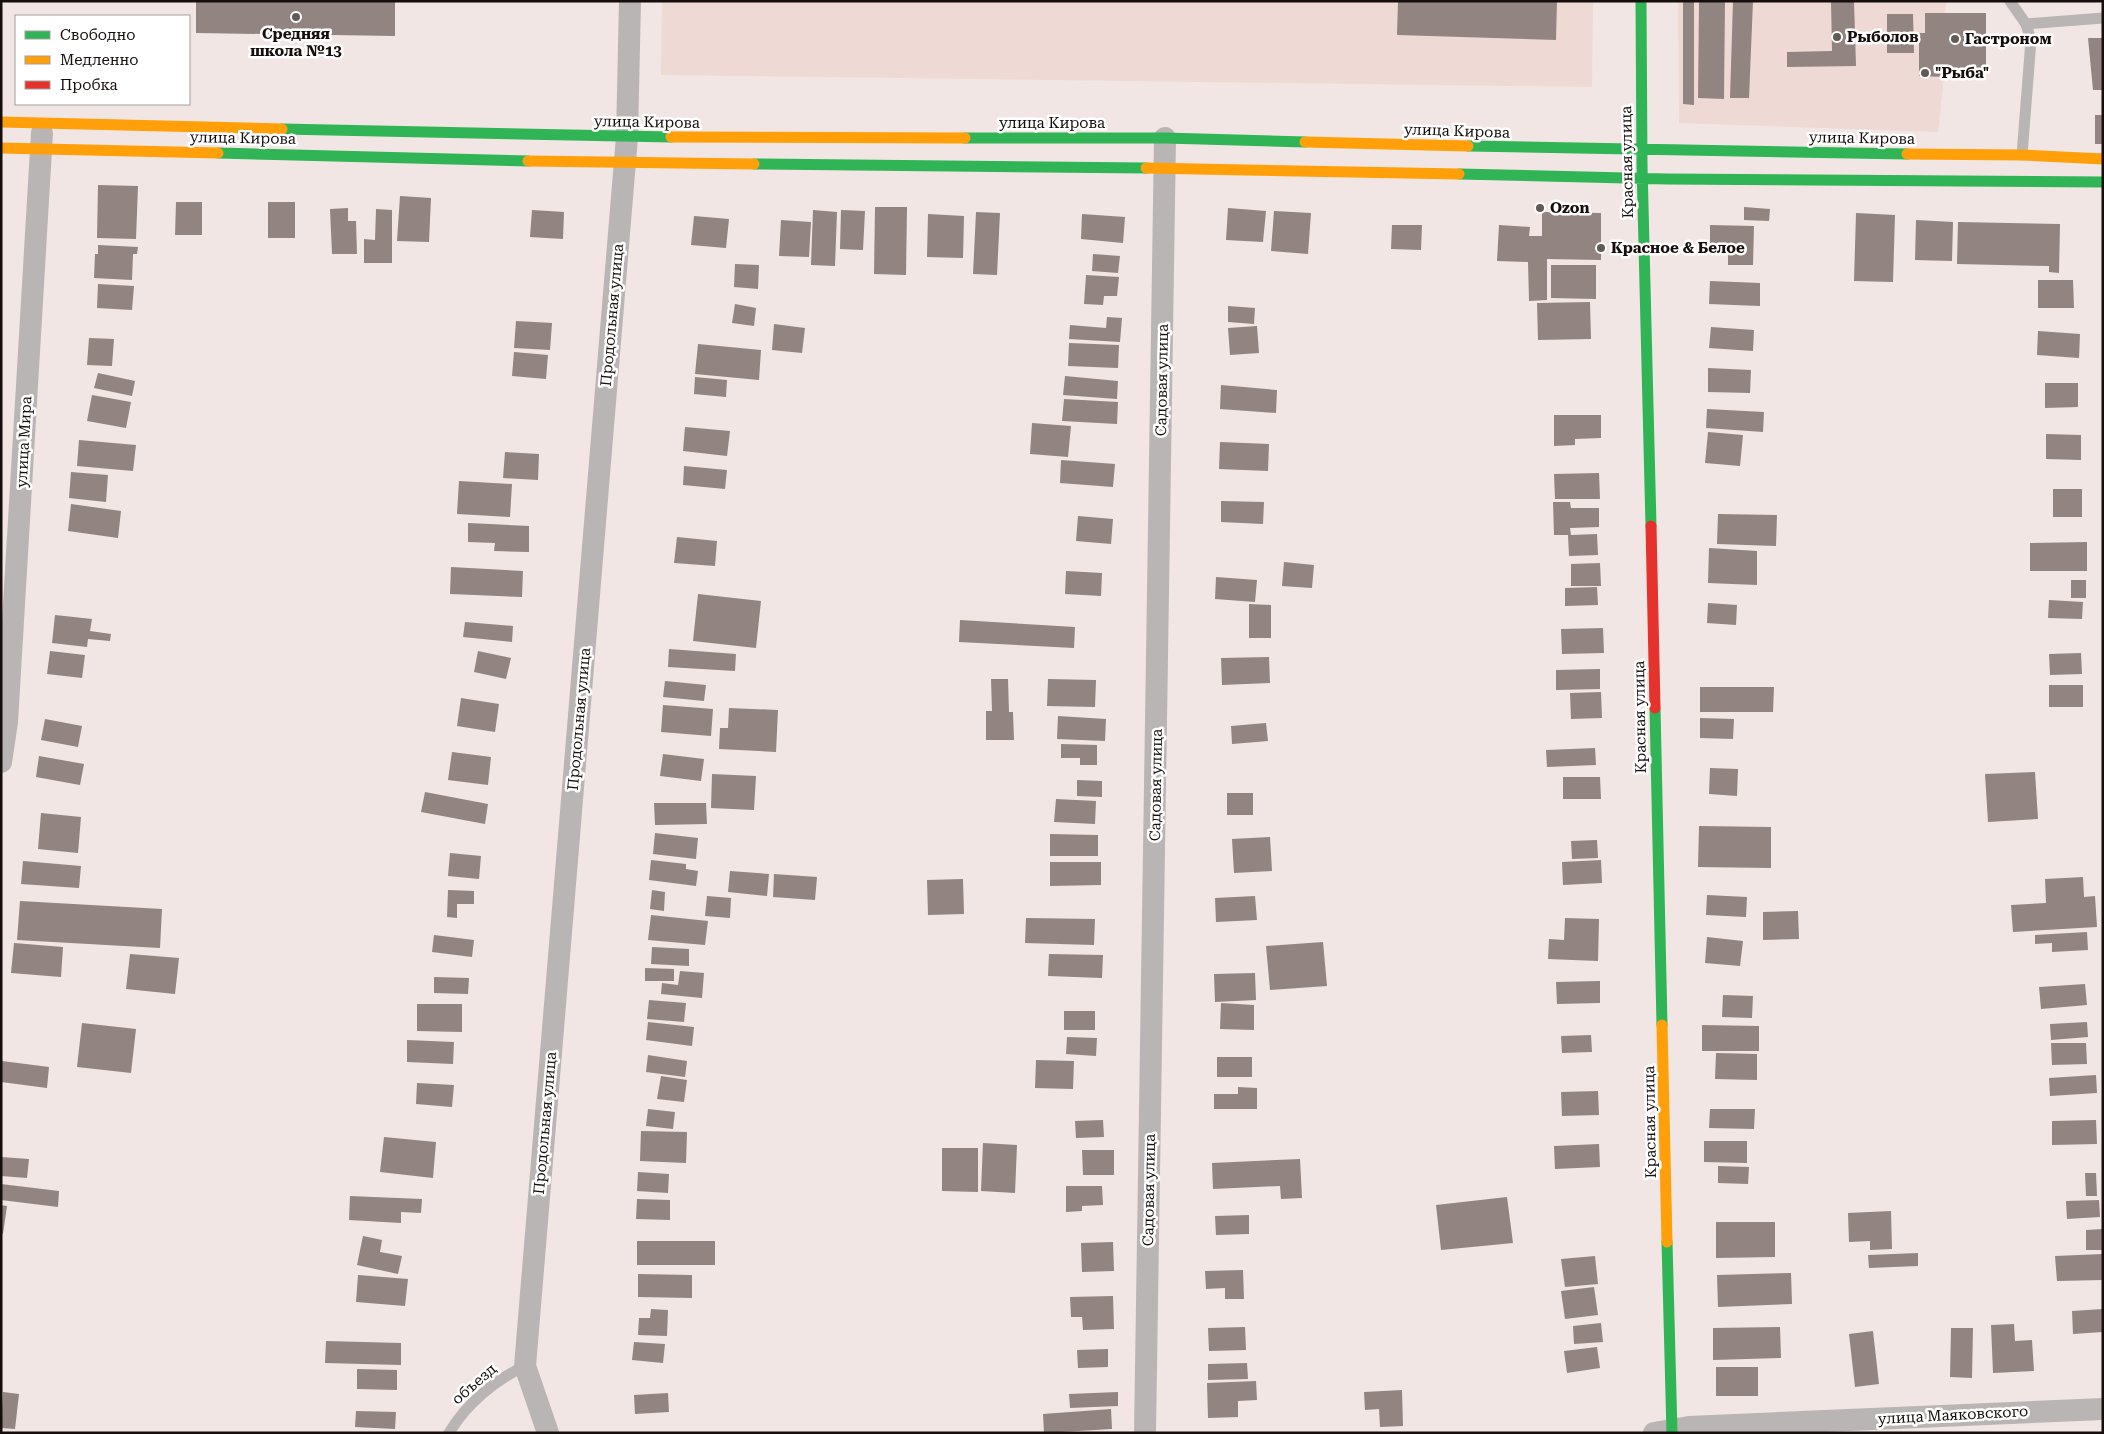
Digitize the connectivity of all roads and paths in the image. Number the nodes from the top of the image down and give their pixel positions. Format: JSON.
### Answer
{"nodes":[{"id":1,"x":630,"y":1,"type":"edge"},
{"id":2,"x":1641,"y":1,"type":"edge"},
{"id":3,"x":2010,"y":1,"type":"edge"},
{"id":4,"x":2103,"y":18,"type":"edge"},
{"id":5,"x":2026,"y":24,"type":"junction"},
{"id":6,"x":1,"y":122,"type":"edge"},
{"id":7,"x":43,"y":122,"type":"junction"},
{"id":8,"x":628,"y":137,"type":"junction"},
{"id":9,"x":1165,"y":138,"type":"junction"},
{"id":10,"x":1,"y":148,"type":"edge"},
{"id":11,"x":41,"y":148,"type":"junction"},
{"id":12,"x":1642,"y":149,"type":"junction"},
{"id":13,"x":2022,"y":155,"type":"junction"},
{"id":14,"x":2103,"y":159,"type":"edge"},
{"id":15,"x":624,"y":163,"type":"junction"},
{"id":16,"x":1166,"y":168,"type":"junction"},
{"id":17,"x":1642,"y":179,"type":"junction"},
{"id":18,"x":2103,"y":182,"type":"edge"},
{"id":19,"x":1,"y":762,"type":"edge"},
{"id":20,"x":526,"y":1366,"type":"junction"},
{"id":21,"x":2103,"y":1408,"type":"edge"},
{"id":22,"x":1666,"y":1432,"type":"edge"},
{"id":23,"x":449,"y":1433,"type":"edge"},
{"id":24,"x":548,"y":1433,"type":"edge"},
{"id":25,"x":1145,"y":1433,"type":"edge"}],
"edges":[{"from":1,"to":8,"type":"street","name":"Продольная улица"},
{"from":2,"to":12,"type":"street","name":"Красная улица"},
{"from":3,"to":5,"type":"lane"},
{"from":4,"to":5,"type":"lane"},
{"from":5,"to":13,"type":"lane"},
{"from":6,"to":7,"type":"street","name":"улица Кирова"},
{"from":7,"to":8,"type":"street","name":"улица Кирова"},
{"from":7,"to":11,"type":"street","name":"улица Мира"},
{"from":8,"to":9,"type":"street","name":"улица Кирова"},
{"from":8,"to":15,"type":"street","name":"Продольная улица"},
{"from":9,"to":12,"type":"street","name":"улица Кирова"},
{"from":9,"to":16,"type":"street","name":"Садовая улица"},
{"from":10,"to":11,"type":"street","name":"улица Кирова"},
{"from":11,"to":15,"type":"street","name":"улица Кирова"},
{"from":11,"to":19,"type":"street","name":"улица Мира"},
{"from":12,"to":13,"type":"street","name":"улица Кирова"},
{"from":12,"to":17,"type":"street","name":"Красная улица"},
{"from":13,"to":14,"type":"street","name":"улица Кирова"},
{"from":15,"to":16,"type":"street","name":"улица Кирова"},
{"from":15,"to":20,"type":"street","name":"Продольная улица"},
{"from":16,"to":17,"type":"street","name":"улица Кирова"},
{"from":16,"to":25,"type":"street","name":"Садовая улица"},
{"from":17,"to":18,"type":"street","name":"улица Кирова"},
{"from":17,"to":22,"type":"street","name":"Красная улица"},
{"from":20,"to":23,"type":"lane","name":"объезд"},
{"from":20,"to":24,"type":"street","name":"Продольная улица"},
{"from":21,"to":22,"type":"street","name":"улица Маяковского"}]}
